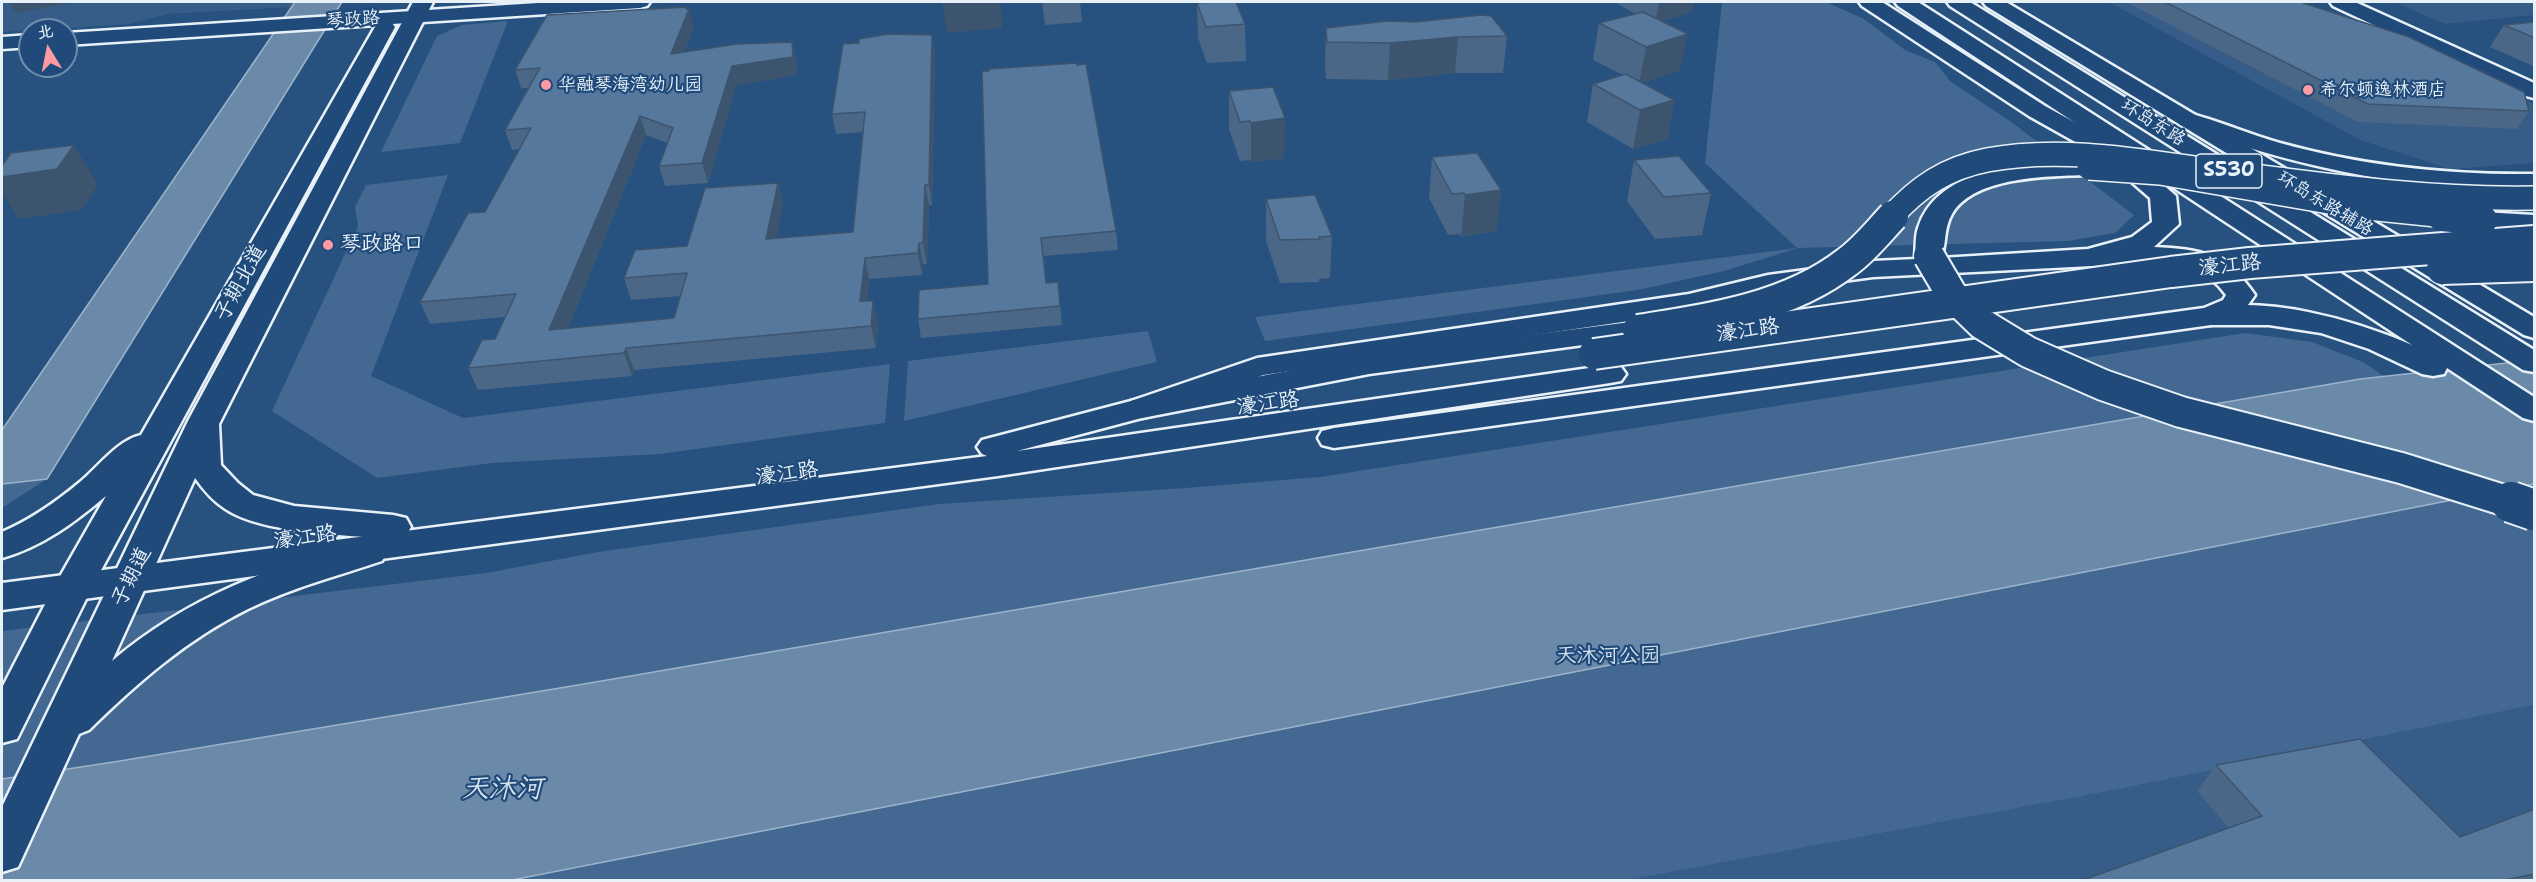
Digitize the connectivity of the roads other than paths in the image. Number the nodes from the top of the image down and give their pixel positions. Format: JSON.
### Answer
{"nodes":[{"id":1,"x":640,"y":2,"type":"edge"},
{"id":2,"x":1869,"y":2,"type":"edge"},
{"id":3,"x":1905,"y":2,"type":"edge"},
{"id":4,"x":1959,"y":2,"type":"edge"},
{"id":5,"x":1993,"y":2,"type":"edge"},
{"id":6,"x":2340,"y":2,"type":"edge"},
{"id":7,"x":407,"y":9,"type":"edge"},
{"id":8,"x":2013,"y":9,"type":"edge"},
{"id":9,"x":78,"y":38,"type":"edge"},
{"id":10,"x":18,"y":42,"type":"edge"},
{"id":11,"x":2,"y":43,"type":"edge"},
{"id":12,"x":2086,"y":58,"type":"junction"},
{"id":13,"x":2535,"y":91,"type":"edge"},
{"id":14,"x":2187,"y":120,"type":"junction"},
{"id":15,"x":2229,"y":146,"type":"junction"},
{"id":16,"x":2115,"y":156,"type":"junction"},
{"id":17,"x":2177,"y":166,"type":"junction"},
{"id":18,"x":2089,"y":168,"type":"junction"},
{"id":19,"x":2535,"y":182,"type":"edge"},
{"id":20,"x":2535,"y":186,"type":"edge"},
{"id":21,"x":2535,"y":198,"type":"edge"},
{"id":22,"x":2218,"y":205,"type":"junction"},
{"id":23,"x":2535,"y":211,"type":"edge"},
{"id":24,"x":2535,"y":222,"type":"edge"},
{"id":25,"x":2535,"y":241,"type":"edge"},
{"id":26,"x":2089,"y":257,"type":"junction"},
{"id":27,"x":2535,"y":266,"type":"edge"},
{"id":28,"x":2211,"y":316,"type":"junction"},
{"id":29,"x":2533,"y":318,"type":"edge"},
{"id":30,"x":2436,"y":359,"type":"junction"},
{"id":31,"x":2535,"y":363,"type":"edge"},
{"id":32,"x":1602,"y":364,"type":"junction"},
{"id":33,"x":1142,"y":408,"type":"junction"},
{"id":34,"x":2535,"y":411,"type":"edge"},
{"id":35,"x":2535,"y":416,"type":"edge"},
{"id":36,"x":204,"y":422,"type":"junction"},
{"id":37,"x":164,"y":423,"type":"junction"},
{"id":38,"x":996,"y":456,"type":"junction"},
{"id":39,"x":2535,"y":510,"type":"edge"},
{"id":40,"x":390,"y":536,"type":"junction"},
{"id":41,"x":2,"y":546,"type":"edge"},
{"id":42,"x":135,"y":571,"type":"junction"},
{"id":43,"x":2,"y":577,"type":"edge"},
{"id":44,"x":79,"y":577,"type":"junction"},
{"id":45,"x":2,"y":597,"type":"edge"},
{"id":46,"x":2,"y":727,"type":"edge"},
{"id":47,"x":59,"y":733,"type":"junction"},
{"id":48,"x":2,"y":853,"type":"edge"}],
"edges":[{"from":1,"to":7,"type":"main road","name":"琴政路"},
{"from":2,"to":16,"type":"main road"},
{"from":3,"to":22,"type":"main road","name":"环岛东路","number":"S530"},
{"from":4,"to":12,"type":"main road"},
{"from":4,"to":31,"type":"main road","name":"环岛东路","number":"S530"},
{"from":5,"to":8,"type":"main road","name":"环岛东路辅路"},
{"from":6,"to":13,"type":"main road"},
{"from":7,"to":9,"type":"main road","name":"琴政路"},
{"from":7,"to":36,"type":"main road","name":"子期北道"},
{"from":7,"to":37,"type":"main road","name":"子期北道"},
{"from":8,"to":12,"type":"main road","name":"环岛东路辅路"},
{"from":10,"to":11,"type":"main road"},
{"from":12,"to":14,"type":"main road","name":"环岛东路辅路"},
{"from":14,"to":15,"type":"main road","name":"环岛东路辅路"},
{"from":14,"to":19,"type":"main road"},
{"from":15,"to":20,"type":"main road"},
{"from":15,"to":29,"type":"main road","name":"环岛东路辅路"},
{"from":16,"to":22,"type":"main road"},
{"from":16,"to":26,"type":"main road"},
{"from":17,"to":18,"type":"main road","bridge":true},
{"from":17,"to":21,"type":"main road","bridge":true},
{"from":17,"to":23,"type":"main road","bridge":true},
{"from":17,"to":33,"type":"main road","bridge":true},
{"from":18,"to":24,"type":"main road","bridge":true},
{"from":18,"to":39,"type":"main road","bridge":true},
{"from":22,"to":30,"type":"main road","name":"环岛东路","number":"S530"},
{"from":25,"to":32,"type":"main road","name":"濠江路","bridge":true},
{"from":26,"to":28,"type":"main road"},
{"from":26,"to":33,"type":"main road"},
{"from":27,"to":32,"type":"main road","name":"濠江路","bridge":true},
{"from":28,"to":30,"type":"main road"},
{"from":28,"to":38,"type":"main road"},
{"from":30,"to":34,"type":"main road","number":"S530"},
{"from":30,"to":35,"type":"main road"},
{"from":32,"to":38,"type":"main road","name":"濠江路"},
{"from":33,"to":38,"type":"main road"},
{"from":36,"to":40,"type":"main road"},
{"from":36,"to":42,"type":"main road","name":"子期道"},
{"from":37,"to":41,"type":"main road"},
{"from":37,"to":44,"type":"main road","name":"子期北道"},
{"from":38,"to":40,"type":"main road","name":"濠江路"},
{"from":40,"to":42,"type":"main road","name":"濠江路"},
{"from":40,"to":47,"type":"main road"},
{"from":42,"to":44,"type":"main road","name":"濠江路"},
{"from":42,"to":47,"type":"main road","name":"子期道"},
{"from":43,"to":44,"type":"main road","name":"濠江路"},
{"from":44,"to":45,"type":"main road","name":"濠江路"},
{"from":44,"to":46,"type":"main road"},
{"from":47,"to":48,"type":"main road","name":"子期道"}]}
